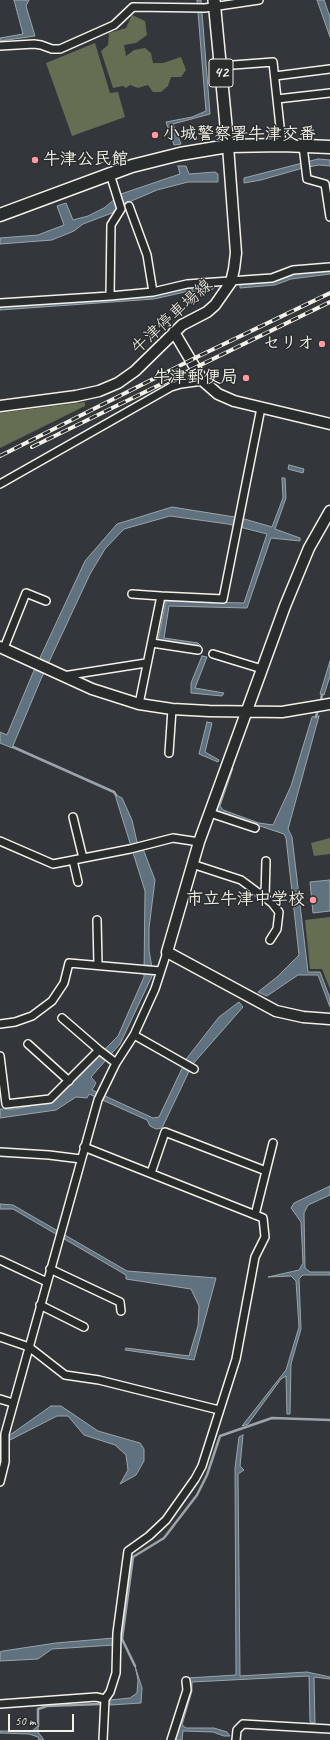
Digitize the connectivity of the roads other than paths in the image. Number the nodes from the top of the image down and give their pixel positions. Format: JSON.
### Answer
{"nodes":[{"id":1,"x":259,"y":0,"type":"edge"},
{"id":2,"x":131,"y":4,"type":"edge"},
{"id":3,"x":211,"y":4,"type":"edge"},
{"id":4,"x":0,"y":46,"type":"edge"},
{"id":5,"x":220,"y":66,"type":"junction"},
{"id":6,"x":330,"y":69,"type":"edge"},
{"id":7,"x":275,"y":76,"type":"junction"},
{"id":8,"x":330,"y":93,"type":"edge"},
{"id":9,"x":277,"y":99,"type":"junction"},
{"id":10,"x":282,"y":145,"type":"junction"},
{"id":11,"x":228,"y":146,"type":"junction"},
{"id":12,"x":303,"y":146,"type":"junction"},
{"id":13,"x":330,"y":147,"type":"edge"},
{"id":14,"x":110,"y":174,"type":"junction"},
{"id":15,"x":129,"y":206,"type":"dead end"},
{"id":16,"x":0,"y":215,"type":"edge"},
{"id":17,"x":330,"y":217,"type":"edge"},
{"id":18,"x":330,"y":267,"type":"edge"},
{"id":19,"x":231,"y":282,"type":"junction"},
{"id":20,"x":153,"y":292,"type":"junction"},
{"id":21,"x":110,"y":296,"type":"junction"},
{"id":22,"x":0,"y":303,"type":"edge"},
{"id":23,"x":174,"y":332,"type":"junction"},
{"id":24,"x":203,"y":381,"type":"junction"},
{"id":25,"x":0,"y":406,"type":"edge"},
{"id":26,"x":261,"y":408,"type":"junction"},
{"id":27,"x":330,"y":424,"type":"edge"},
{"id":28,"x":0,"y":484,"type":"edge"},
{"id":29,"x":330,"y":511,"type":"edge"},
{"id":30,"x":132,"y":594,"type":"dead end"},
{"id":31,"x":161,"y":596,"type":"junction"},
{"id":32,"x":46,"y":601,"type":"dead end"},
{"id":33,"x":152,"y":643,"type":"junction"},
{"id":34,"x":2,"y":647,"type":"edge"},
{"id":35,"x":198,"y":650,"type":"dead end"},
{"id":36,"x":213,"y":654,"type":"dead end"},
{"id":37,"x":146,"y":663,"type":"junction"},
{"id":38,"x":262,"y":669,"type":"junction"},
{"id":39,"x":63,"y":676,"type":"junction"},
{"id":40,"x":139,"y":704,"type":"junction"},
{"id":41,"x":322,"y":706,"type":"edge"},
{"id":42,"x":172,"y":709,"type":"junction"},
{"id":43,"x":248,"y":712,"type":"junction"},
{"id":44,"x":169,"y":753,"type":"dead end"},
{"id":45,"x":210,"y":814,"type":"junction"},
{"id":46,"x":73,"y":817,"type":"dead end"},
{"id":47,"x":255,"y":828,"type":"dead end"},
{"id":48,"x":0,"y":841,"type":"edge"},
{"id":49,"x":199,"y":842,"type":"junction"},
{"id":50,"x":83,"y":858,"type":"junction"},
{"id":51,"x":74,"y":860,"type":"junction"},
{"id":52,"x":266,"y":861,"type":"dead end"},
{"id":53,"x":192,"y":864,"type":"junction"},
{"id":54,"x":78,"y":882,"type":"dead end"},
{"id":55,"x":265,"y":897,"type":"junction"},
{"id":56,"x":97,"y":920,"type":"dead end"},
{"id":57,"x":270,"y":940,"type":"dead end"},
{"id":58,"x":167,"y":952,"type":"junction"},
{"id":59,"x":98,"y":965,"type":"junction"},
{"id":60,"x":160,"y":971,"type":"junction"},
{"id":61,"x":62,"y":1018,"type":"dead end"},
{"id":62,"x":330,"y":1019,"type":"edge"},
{"id":63,"x":0,"y":1024,"type":"edge"},
{"id":64,"x":134,"y":1034,"type":"junction"},
{"id":65,"x":28,"y":1044,"type":"dead end"},
{"id":66,"x":99,"y":1050,"type":"junction"},
{"id":67,"x":0,"y":1056,"type":"edge"},
{"id":68,"x":116,"y":1063,"type":"junction"},
{"id":69,"x":194,"y":1069,"type":"dead end"},
{"id":70,"x":68,"y":1081,"type":"junction"},
{"id":71,"x":273,"y":1144,"type":"dead end"},
{"id":72,"x":84,"y":1147,"type":"junction"},
{"id":73,"x":0,"y":1152,"type":"edge"},
{"id":74,"x":81,"y":1159,"type":"junction"},
{"id":75,"x":266,"y":1170,"type":"junction"},
{"id":76,"x":152,"y":1173,"type":"junction"},
{"id":77,"x":255,"y":1214,"type":"junction"},
{"id":78,"x":0,"y":1260,"type":"edge"},
{"id":79,"x":50,"y":1269,"type":"junction"},
{"id":80,"x":47,"y":1282,"type":"junction"},
{"id":81,"x":40,"y":1305,"type":"junction"},
{"id":82,"x":120,"y":1312,"type":"dead end"},
{"id":83,"x":84,"y":1326,"type":"dead end"},
{"id":84,"x":0,"y":1337,"type":"edge"},
{"id":85,"x":29,"y":1346,"type":"junction"},
{"id":86,"x":0,"y":1399,"type":"edge"},
{"id":87,"x":13,"y":1403,"type":"junction"},
{"id":88,"x":219,"y":1410,"type":"junction"},
{"id":89,"x":0,"y":1482,"type":"edge"},
{"id":90,"x":186,"y":1681,"type":"dead end"},
{"id":91,"x":105,"y":1699,"type":"junction"},
{"id":92,"x":0,"y":1704,"type":"edge"},
{"id":93,"x":330,"y":1729,"type":"edge"},
{"id":94,"x":103,"y":1740,"type":"edge"},
{"id":95,"x":171,"y":1740,"type":"edge"},
{"id":96,"x":236,"y":1740,"type":"edge"}],
"edges":[{"from":1,"to":3,"type":"street"},
{"from":2,"to":3,"type":"street"},
{"from":2,"to":4,"type":"street"},
{"from":3,"to":5,"type":"main road","number":"42"},
{"from":5,"to":7,"type":"street"},
{"from":5,"to":11,"type":"main road","number":"42"},
{"from":6,"to":7,"type":"street"},
{"from":7,"to":9,"type":"street"},
{"from":8,"to":9,"type":"street"},
{"from":9,"to":10,"type":"street"},
{"from":10,"to":11,"type":"highway"},
{"from":10,"to":12,"type":"highway"},
{"from":11,"to":14,"type":"highway"},
{"from":11,"to":19,"type":"street","name":"牛津停車場線"},
{"from":12,"to":13,"type":"highway"},
{"from":12,"to":17,"type":"street"},
{"from":14,"to":16,"type":"highway"},
{"from":14,"to":21,"type":"street"},
{"from":15,"to":20,"type":"street"},
{"from":18,"to":19,"type":"street"},
{"from":19,"to":20,"type":"street"},
{"from":19,"to":23,"type":"street","name":"牛津停車場線"},
{"from":20,"to":21,"type":"street"},
{"from":21,"to":22,"type":"street"},
{"from":23,"to":24,"type":"street"},
{"from":23,"to":25,"type":"street","name":"牛津停車場線"},
{"from":24,"to":26,"type":"street"},
{"from":24,"to":28,"type":"street"},
{"from":26,"to":27,"type":"street"},
{"from":26,"to":31,"type":"street"},
{"from":29,"to":38,"type":"street"},
{"from":30,"to":31,"type":"street"},
{"from":31,"to":33,"type":"street"},
{"from":32,"to":34,"type":"street"},
{"from":33,"to":35,"type":"street"},
{"from":33,"to":37,"type":"street"},
{"from":34,"to":39,"type":"street"},
{"from":36,"to":38,"type":"street"},
{"from":37,"to":39,"type":"street"},
{"from":37,"to":40,"type":"street"},
{"from":38,"to":43,"type":"street"},
{"from":39,"to":40,"type":"street"},
{"from":40,"to":42,"type":"street"},
{"from":41,"to":43,"type":"street"},
{"from":42,"to":43,"type":"street"},
{"from":42,"to":44,"type":"street"},
{"from":43,"to":45,"type":"street"},
{"from":45,"to":47,"type":"street"},
{"from":45,"to":49,"type":"street"},
{"from":46,"to":50,"type":"street"},
{"from":48,"to":51,"type":"street"},
{"from":49,"to":50,"type":"street"},
{"from":49,"to":53,"type":"street"},
{"from":50,"to":51,"type":"street"},
{"from":51,"to":54,"type":"street"},
{"from":52,"to":55,"type":"street"},
{"from":53,"to":55,"type":"street"},
{"from":53,"to":58,"type":"street"},
{"from":55,"to":57,"type":"street"},
{"from":56,"to":59,"type":"street"},
{"from":58,"to":60,"type":"street"},
{"from":58,"to":62,"type":"street"},
{"from":59,"to":60,"type":"street"},
{"from":59,"to":63,"type":"street"},
{"from":60,"to":64,"type":"street"},
{"from":61,"to":66,"type":"street"},
{"from":64,"to":68,"type":"street"},
{"from":64,"to":69,"type":"street"},
{"from":65,"to":70,"type":"street"},
{"from":66,"to":68,"type":"street"},
{"from":66,"to":70,"type":"street"},
{"from":67,"to":70,"type":"street"},
{"from":68,"to":72,"type":"street"},
{"from":71,"to":75,"type":"street"},
{"from":72,"to":74,"type":"street"},
{"from":72,"to":76,"type":"street"},
{"from":73,"to":74,"type":"street"},
{"from":74,"to":79,"type":"street"},
{"from":75,"to":76,"type":"street"},
{"from":75,"to":77,"type":"street"},
{"from":76,"to":77,"type":"street"},
{"from":77,"to":88,"type":"street"},
{"from":78,"to":80,"type":"street"},
{"from":79,"to":80,"type":"street"},
{"from":79,"to":82,"type":"street"},
{"from":80,"to":81,"type":"street"},
{"from":81,"to":83,"type":"street"},
{"from":81,"to":85,"type":"street"},
{"from":84,"to":85,"type":"street"},
{"from":85,"to":87,"type":"street"},
{"from":85,"to":88,"type":"street"},
{"from":86,"to":87,"type":"street"},
{"from":87,"to":89,"type":"street"},
{"from":88,"to":91,"type":"street"},
{"from":90,"to":95,"type":"street"},
{"from":91,"to":92,"type":"street"},
{"from":91,"to":94,"type":"street"},
{"from":93,"to":96,"type":"street"}]}
